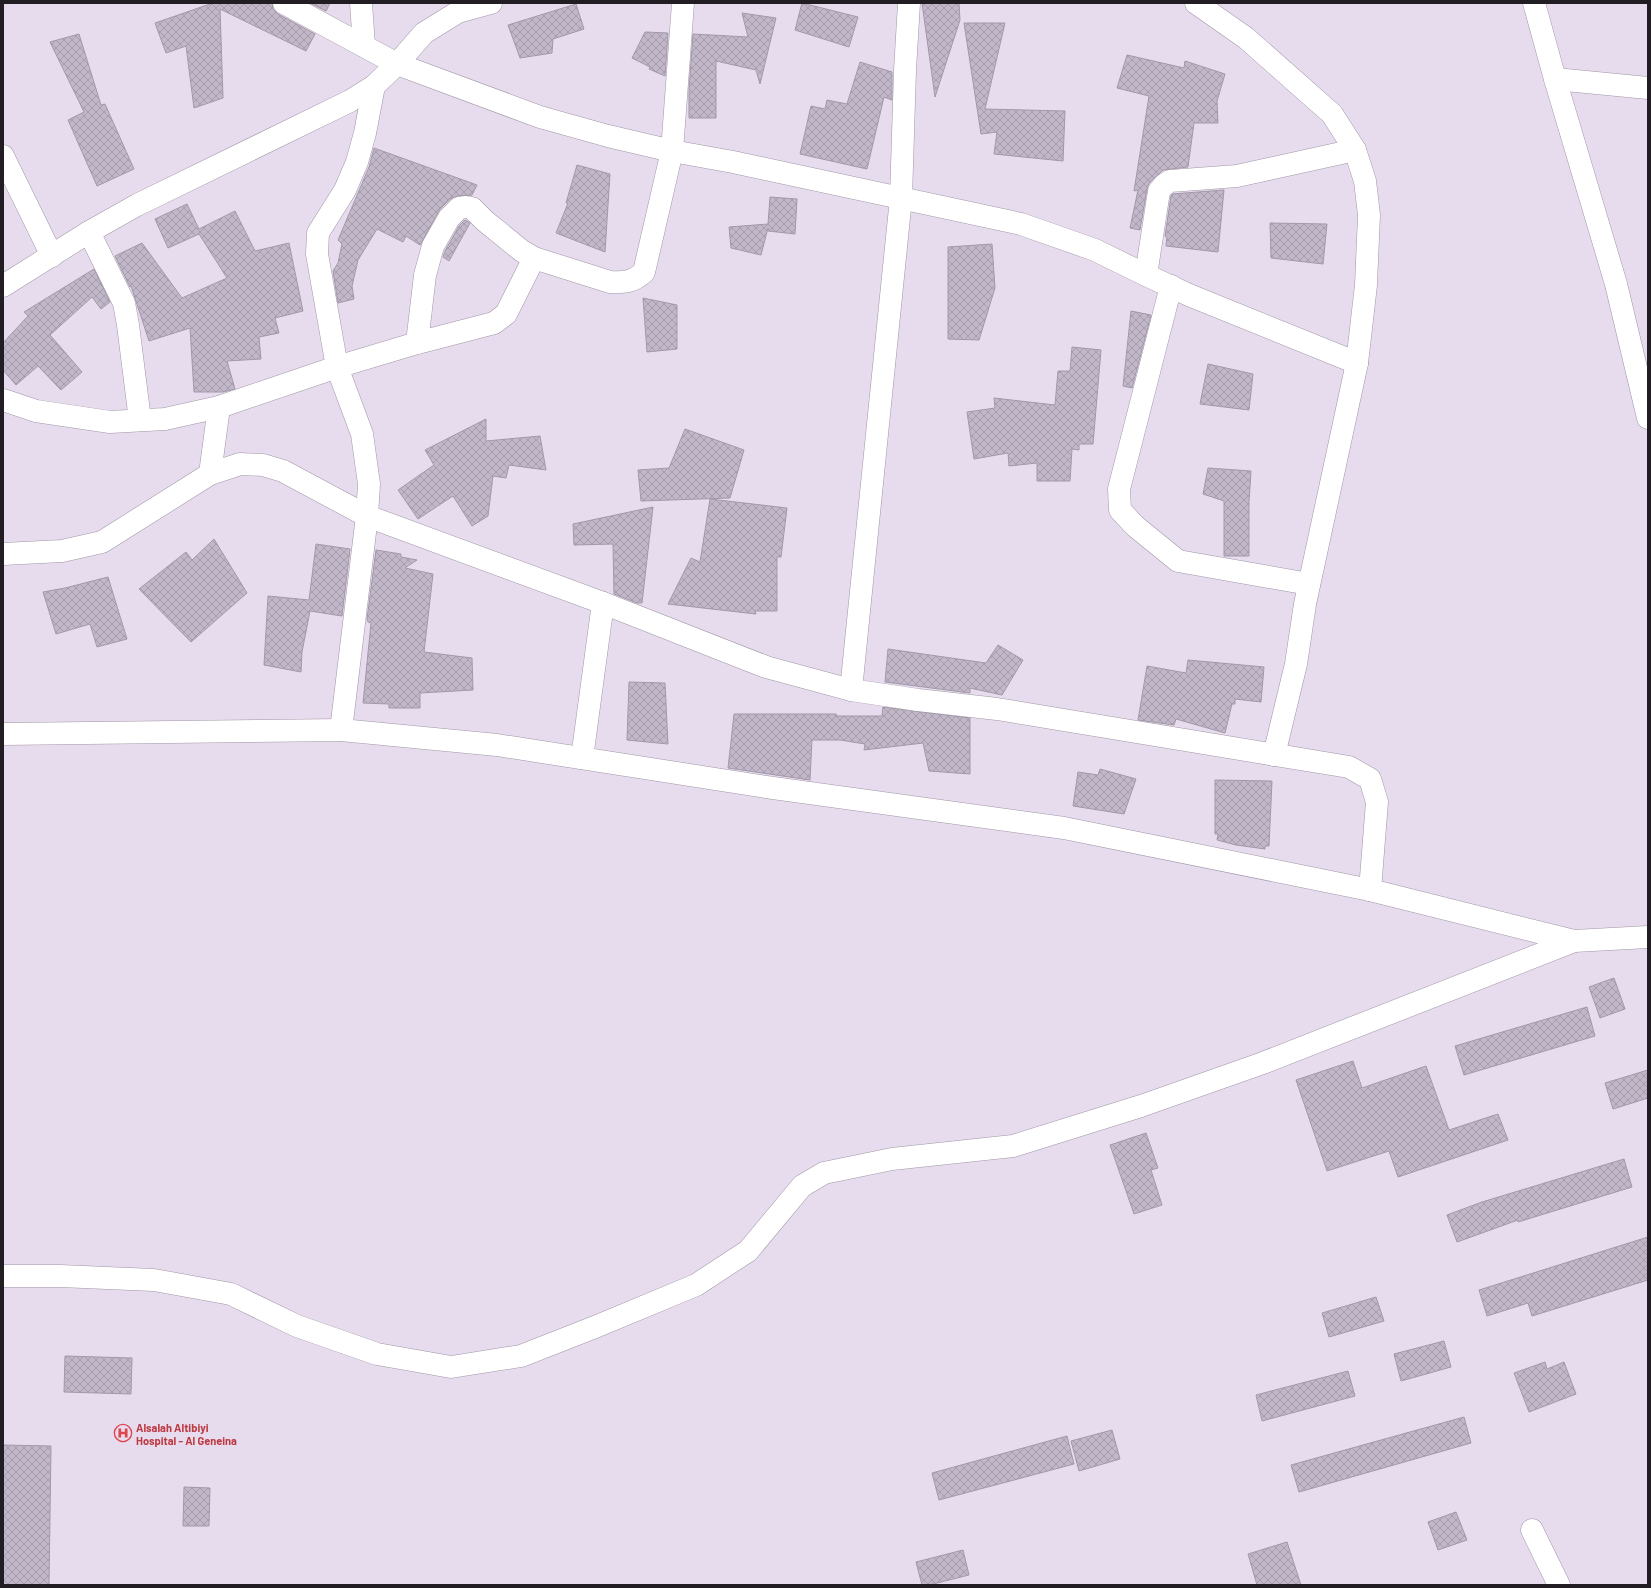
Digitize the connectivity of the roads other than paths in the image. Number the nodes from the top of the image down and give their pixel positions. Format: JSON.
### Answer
{"nodes":[{"id":1,"x":284,"y":3,"type":"edge"},
{"id":2,"x":361,"y":3,"type":"edge"},
{"id":3,"x":492,"y":3,"type":"edge"},
{"id":4,"x":683,"y":3,"type":"edge"},
{"id":5,"x":909,"y":3,"type":"edge"},
{"id":6,"x":1196,"y":3,"type":"edge"},
{"id":7,"x":1534,"y":3,"type":"edge"},
{"id":8,"x":364,"y":46,"type":"junction"},
{"id":9,"x":397,"y":64,"type":"junction"},
{"id":10,"x":1555,"y":79,"type":"junction"},
{"id":11,"x":374,"y":86,"type":"junction"},
{"id":12,"x":1648,"y":88,"type":"edge"},
{"id":13,"x":1355,"y":150,"type":"junction"},
{"id":14,"x":672,"y":151,"type":"junction"},
{"id":15,"x":3,"y":156,"type":"edge"},
{"id":16,"x":901,"y":198,"type":"junction"},
{"id":17,"x":89,"y":232,"type":"junction"},
{"id":18,"x":52,"y":256,"type":"junction"},
{"id":19,"x":534,"y":258,"type":"junction"},
{"id":20,"x":1146,"y":275,"type":"junction"},
{"id":21,"x":3,"y":286,"type":"edge"},
{"id":22,"x":1171,"y":286,"type":"junction"},
{"id":23,"x":417,"y":343,"type":"junction"},
{"id":24,"x":1357,"y":363,"type":"junction"},
{"id":25,"x":337,"y":367,"type":"junction"},
{"id":26,"x":3,"y":400,"type":"edge"},
{"id":27,"x":219,"y":407,"type":"junction"},
{"id":28,"x":1648,"y":418,"type":"edge"},
{"id":29,"x":140,"y":420,"type":"junction"},
{"id":30,"x":210,"y":474,"type":"junction"},
{"id":31,"x":367,"y":516,"type":"junction"},
{"id":32,"x":3,"y":554,"type":"edge"},
{"id":33,"x":1309,"y":584,"type":"junction"},
{"id":34,"x":603,"y":603,"type":"junction"},
{"id":35,"x":851,"y":690,"type":"junction"},
{"id":36,"x":341,"y":730,"type":"junction"},
{"id":37,"x":3,"y":734,"type":"edge"},
{"id":38,"x":1274,"y":755,"type":"junction"},
{"id":39,"x":582,"y":758,"type":"junction"},
{"id":40,"x":1370,"y":890,"type":"junction"},
{"id":41,"x":1648,"y":937,"type":"edge"},
{"id":42,"x":1574,"y":941,"type":"junction"},
{"id":43,"x":3,"y":1276,"type":"edge"},
{"id":44,"x":1532,"y":1530,"type":"dead end"},
{"id":45,"x":1559,"y":1585,"type":"edge"}],
"edges":[{"from":1,"to":8,"type":"street"},
{"from":2,"to":8,"type":"street"},
{"from":3,"to":9,"type":"street"},
{"from":4,"to":14,"type":"street"},
{"from":5,"to":16,"type":"street"},
{"from":6,"to":13,"type":"street"},
{"from":7,"to":10,"type":"street"},
{"from":8,"to":9,"type":"street"},
{"from":9,"to":11,"type":"street"},
{"from":9,"to":14,"type":"street"},
{"from":10,"to":12,"type":"street"},
{"from":10,"to":28,"type":"street"},
{"from":11,"to":17,"type":"street"},
{"from":11,"to":25,"type":"street"},
{"from":13,"to":20,"type":"street"},
{"from":13,"to":24,"type":"street"},
{"from":14,"to":16,"type":"street"},
{"from":14,"to":19,"type":"street"},
{"from":15,"to":18,"type":"street"},
{"from":16,"to":20,"type":"street"},
{"from":16,"to":35,"type":"street"},
{"from":17,"to":18,"type":"street"},
{"from":17,"to":29,"type":"street"},
{"from":18,"to":21,"type":"street"},
{"from":19,"to":23,"type":"street"},
{"from":19,"to":23,"type":"street"},
{"from":20,"to":22,"type":"street"},
{"from":22,"to":24,"type":"street"},
{"from":22,"to":33,"type":"street"},
{"from":23,"to":25,"type":"street"},
{"from":24,"to":33,"type":"street"},
{"from":25,"to":27,"type":"street"},
{"from":25,"to":31,"type":"street"},
{"from":26,"to":29,"type":"street"},
{"from":27,"to":29,"type":"street"},
{"from":27,"to":30,"type":"street"},
{"from":30,"to":31,"type":"street"},
{"from":30,"to":32,"type":"street"},
{"from":31,"to":34,"type":"street"},
{"from":31,"to":36,"type":"street"},
{"from":33,"to":38,"type":"street"},
{"from":34,"to":35,"type":"street"},
{"from":34,"to":39,"type":"street"},
{"from":35,"to":38,"type":"street"},
{"from":36,"to":37,"type":"street"},
{"from":36,"to":39,"type":"street"},
{"from":38,"to":40,"type":"street"},
{"from":39,"to":40,"type":"street"},
{"from":40,"to":42,"type":"street"},
{"from":41,"to":42,"type":"street"},
{"from":42,"to":43,"type":"street"},
{"from":44,"to":45,"type":"street"}]}
